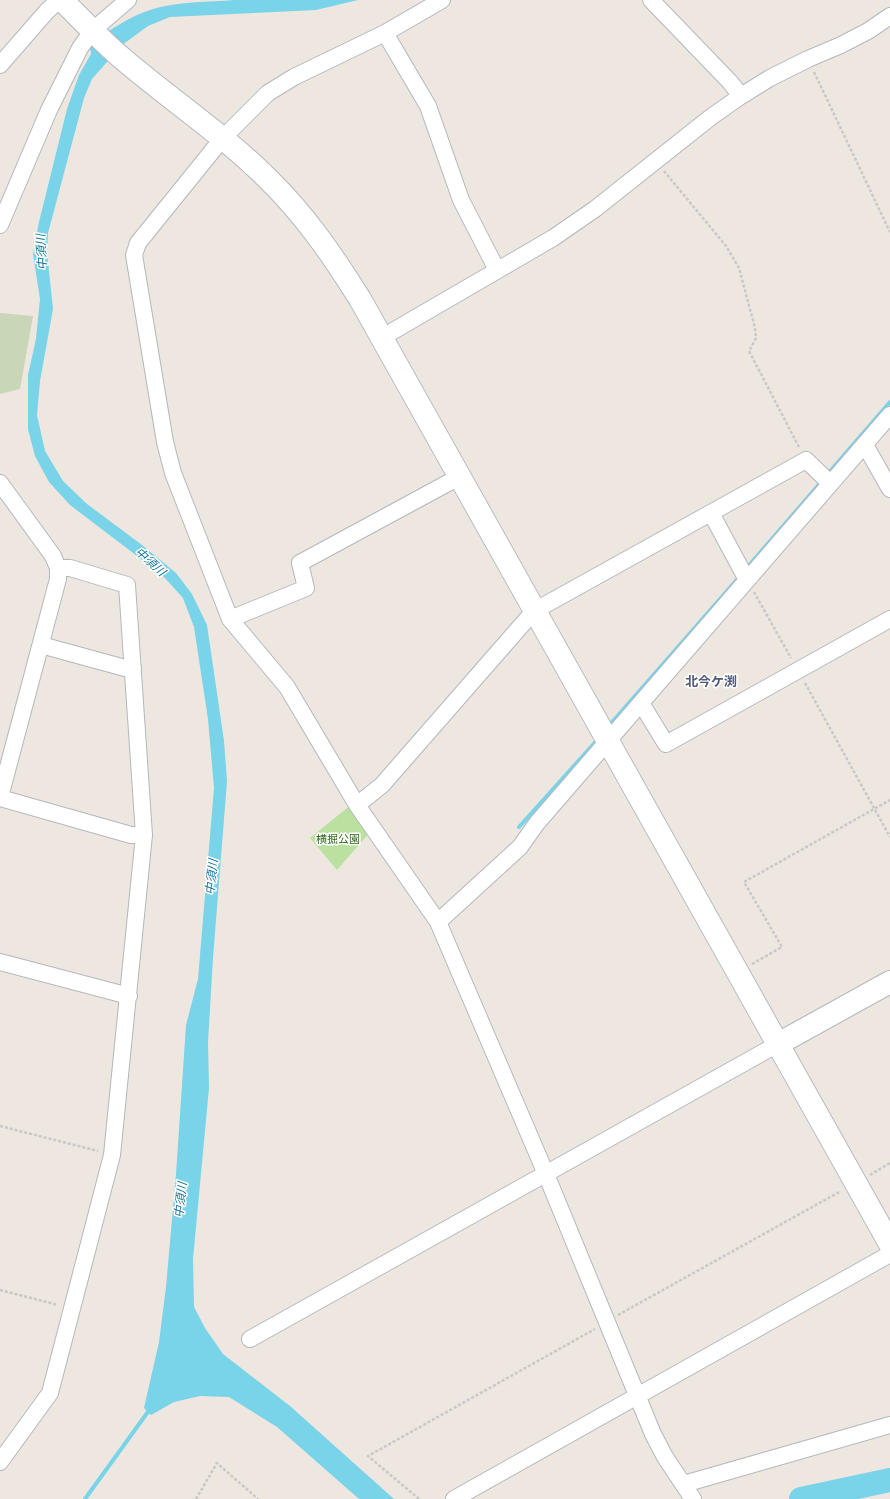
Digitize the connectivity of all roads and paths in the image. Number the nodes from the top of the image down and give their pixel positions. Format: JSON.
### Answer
{"nodes":[{"id":1,"x":61,"y":0,"type":"edge"},
{"id":2,"x":128,"y":0,"type":"edge"},
{"id":3,"x":442,"y":0,"type":"edge"},
{"id":4,"x":651,"y":0,"type":"edge"},
{"id":5,"x":888,"y":24,"type":"edge"},
{"id":6,"x":95,"y":33,"type":"junction"},
{"id":7,"x":385,"y":33,"type":"junction"},
{"id":8,"x":808,"y":59,"type":"junction"},
{"id":9,"x":0,"y":65,"type":"edge"},
{"id":10,"x":741,"y":96,"type":"junction"},
{"id":11,"x":222,"y":139,"type":"junction"},
{"id":12,"x":656,"y":160,"type":"junction"},
{"id":13,"x":0,"y":225,"type":"edge"},
{"id":14,"x":890,"y":232,"type":"edge"},
{"id":15,"x":497,"y":270,"type":"junction"},
{"id":16,"x":381,"y":338,"type":"junction"},
{"id":17,"x":890,"y":414,"type":"edge"},
{"id":18,"x":864,"y":445,"type":"junction"},
{"id":19,"x":806,"y":460,"type":"junction"},
{"id":20,"x":459,"y":476,"type":"junction"},
{"id":21,"x":0,"y":483,"type":"edge"},
{"id":22,"x":830,"y":483,"type":"junction"},
{"id":23,"x":890,"y":489,"type":"edge"},
{"id":24,"x":711,"y":513,"type":"junction"},
{"id":25,"x":58,"y":568,"type":"junction"},
{"id":26,"x":747,"y":580,"type":"junction"},
{"id":27,"x":534,"y":611,"type":"junction"},
{"id":28,"x":230,"y":619,"type":"junction"},
{"id":29,"x":890,"y":619,"type":"edge"},
{"id":30,"x":40,"y":645,"type":"junction"},
{"id":31,"x":133,"y":668,"type":"junction"},
{"id":32,"x":798,"y":671,"type":"junction"},
{"id":33,"x":641,"y":703,"type":"junction"},
{"id":34,"x":608,"y":742,"type":"junction"},
{"id":35,"x":0,"y":798,"type":"edge"},
{"id":36,"x":890,"y":800,"type":"edge"},
{"id":37,"x":357,"y":805,"type":"junction"},
{"id":38,"x":874,"y":808,"type":"junction"},
{"id":39,"x":144,"y":835,"type":"junction"},
{"id":40,"x":890,"y":837,"type":"edge"},
{"id":41,"x":438,"y":922,"type":"junction"},
{"id":42,"x":0,"y":962,"type":"edge"},
{"id":43,"x":738,"y":972,"type":"junction"},
{"id":44,"x":890,"y":982,"type":"edge"},
{"id":45,"x":129,"y":996,"type":"junction"},
{"id":46,"x":778,"y":1044,"type":"junction"},
{"id":47,"x":0,"y":1126,"type":"edge"},
{"id":48,"x":112,"y":1154,"type":"junction"},
{"id":49,"x":890,"y":1163,"type":"edge"},
{"id":50,"x":546,"y":1174,"type":"junction"},
{"id":51,"x":856,"y":1183,"type":"junction"},
{"id":52,"x":890,"y":1244,"type":"edge"},
{"id":53,"x":890,"y":1254,"type":"edge"},
{"id":54,"x":0,"y":1290,"type":"edge"},
{"id":55,"x":72,"y":1309,"type":"junction"},
{"id":56,"x":606,"y":1322,"type":"junction"},
{"id":57,"x":250,"y":1339,"type":"dead end"},
{"id":58,"x":637,"y":1396,"type":"junction"},
{"id":59,"x":890,"y":1425,"type":"edge"},
{"id":60,"x":0,"y":1462,"type":"edge"},
{"id":61,"x":684,"y":1484,"type":"junction"},
{"id":62,"x":196,"y":1499,"type":"edge"},
{"id":63,"x":258,"y":1499,"type":"edge"},
{"id":64,"x":419,"y":1499,"type":"edge"},
{"id":65,"x":454,"y":1499,"type":"edge"},
{"id":66,"x":693,"y":1499,"type":"edge"}],
"edges":[{"from":1,"to":6,"type":"street"},
{"from":1,"to":9,"type":"street"},
{"from":2,"to":6,"type":"street"},
{"from":3,"to":7,"type":"street"},
{"from":4,"to":10,"type":"street"},
{"from":5,"to":8,"type":"street"},
{"from":6,"to":11,"type":"street"},
{"from":6,"to":13,"type":"street"},
{"from":7,"to":11,"type":"street"},
{"from":7,"to":15,"type":"street"},
{"from":8,"to":10,"type":"street"},
{"from":8,"to":14,"type":"path"},
{"from":10,"to":12,"type":"street"},
{"from":11,"to":16,"type":"street"},
{"from":11,"to":28,"type":"street"},
{"from":12,"to":15,"type":"street"},
{"from":12,"to":19,"type":"path"},
{"from":15,"to":16,"type":"street"},
{"from":16,"to":20,"type":"street"},
{"from":17,"to":18,"type":"street"},
{"from":18,"to":22,"type":"street"},
{"from":18,"to":23,"type":"street"},
{"from":19,"to":22,"type":"street"},
{"from":19,"to":24,"type":"street"},
{"from":20,"to":27,"type":"street"},
{"from":20,"to":28,"type":"street"},
{"from":21,"to":25,"type":"street"},
{"from":22,"to":26,"type":"street"},
{"from":24,"to":26,"type":"street"},
{"from":24,"to":27,"type":"street"},
{"from":25,"to":30,"type":"street"},
{"from":25,"to":31,"type":"street"},
{"from":26,"to":32,"type":"path"},
{"from":26,"to":33,"type":"street"},
{"from":27,"to":34,"type":"street"},
{"from":27,"to":37,"type":"street"},
{"from":28,"to":37,"type":"street"},
{"from":29,"to":32,"type":"street"},
{"from":30,"to":31,"type":"street"},
{"from":30,"to":35,"type":"street"},
{"from":31,"to":39,"type":"street"},
{"from":32,"to":33,"type":"street"},
{"from":32,"to":38,"type":"path"},
{"from":33,"to":34,"type":"street"},
{"from":34,"to":41,"type":"street"},
{"from":34,"to":43,"type":"street"},
{"from":35,"to":39,"type":"street"},
{"from":36,"to":38,"type":"path"},
{"from":37,"to":41,"type":"street"},
{"from":38,"to":40,"type":"path"},
{"from":38,"to":43,"type":"path"},
{"from":39,"to":45,"type":"street"},
{"from":41,"to":50,"type":"street"},
{"from":42,"to":45,"type":"street"},
{"from":43,"to":46,"type":"street"},
{"from":44,"to":46,"type":"street"},
{"from":45,"to":48,"type":"street"},
{"from":46,"to":50,"type":"street"},
{"from":46,"to":51,"type":"street"},
{"from":47,"to":48,"type":"path"},
{"from":48,"to":55,"type":"street"},
{"from":49,"to":51,"type":"path"},
{"from":50,"to":56,"type":"street"},
{"from":50,"to":57,"type":"street"},
{"from":51,"to":52,"type":"street"},
{"from":51,"to":56,"type":"path"},
{"from":53,"to":58,"type":"street"},
{"from":54,"to":55,"type":"path"},
{"from":55,"to":60,"type":"street"},
{"from":56,"to":58,"type":"street"},
{"from":56,"to":64,"type":"path"},
{"from":58,"to":61,"type":"street"},
{"from":58,"to":65,"type":"street"},
{"from":59,"to":61,"type":"street"},
{"from":61,"to":66,"type":"street"},
{"from":62,"to":63,"type":"path"}]}
